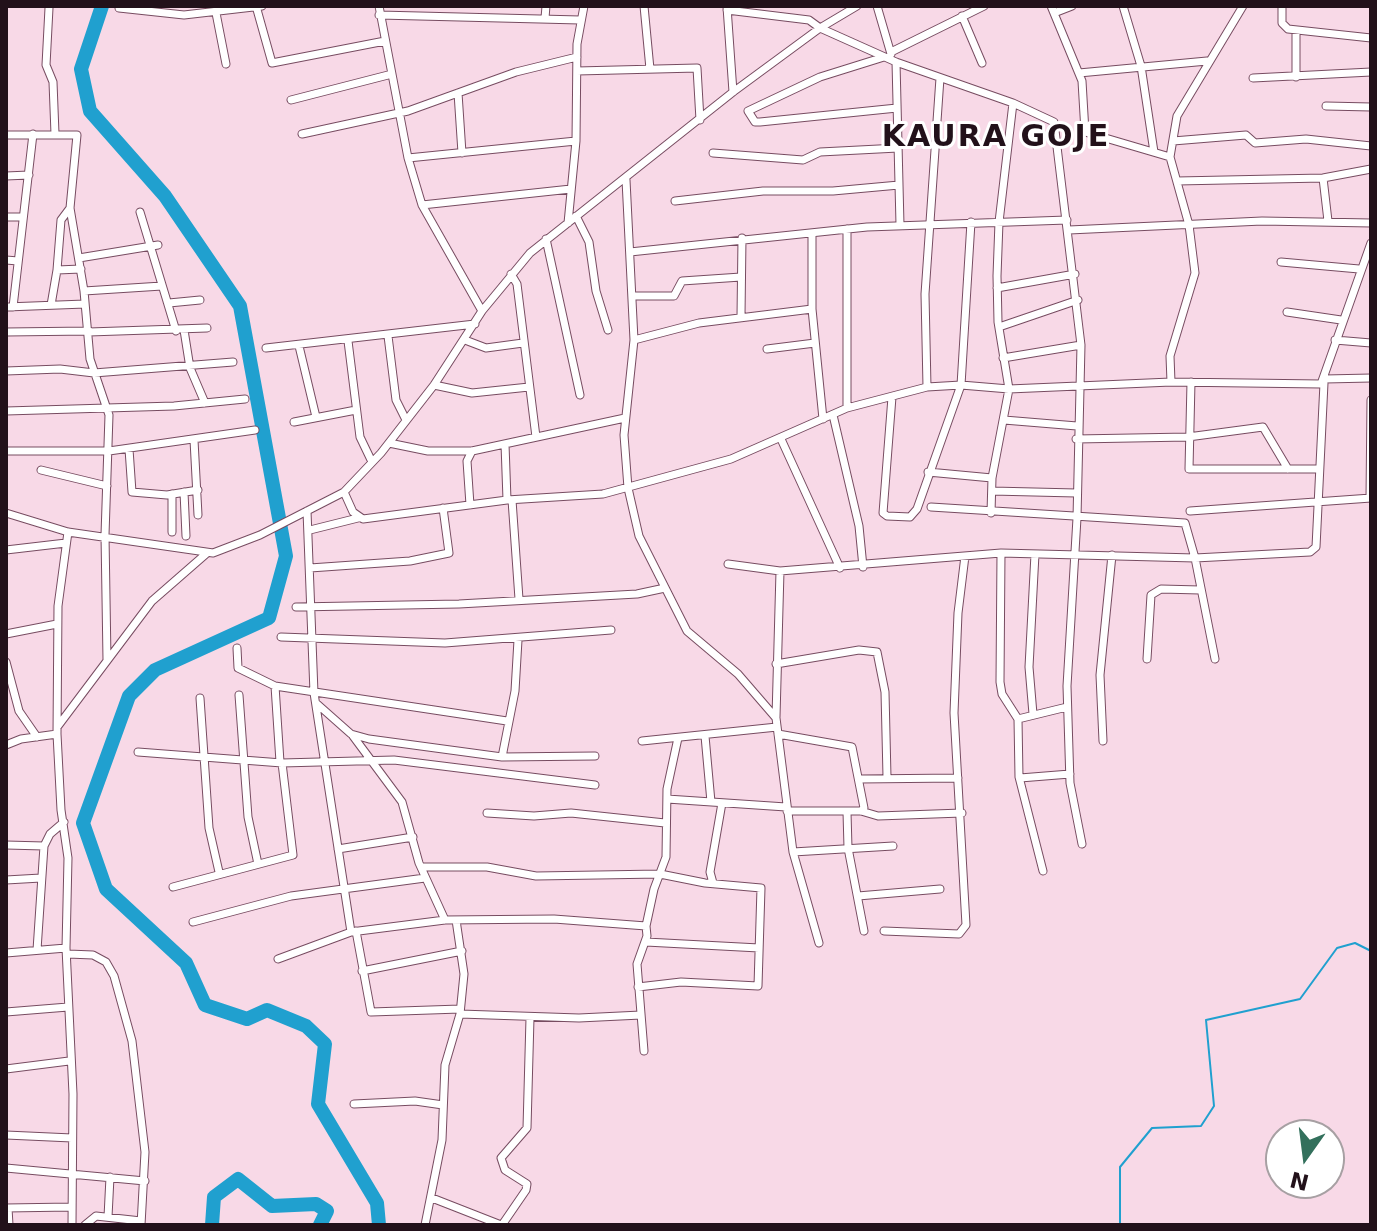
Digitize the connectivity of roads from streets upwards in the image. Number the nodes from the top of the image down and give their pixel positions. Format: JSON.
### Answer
{"nodes":[{"id":1,"x":256,"y":6,"type":"edge"},
{"id":2,"x":262,"y":6,"type":"edge"},
{"id":3,"x":546,"y":6,"type":"edge"},
{"id":4,"x":584,"y":6,"type":"edge"},
{"id":5,"x":644,"y":6,"type":"edge"},
{"id":6,"x":857,"y":6,"type":"edge"},
{"id":7,"x":877,"y":6,"type":"edge"},
{"id":8,"x":984,"y":6,"type":"edge"},
{"id":9,"x":1072,"y":6,"type":"edge"},
{"id":10,"x":1123,"y":6,"type":"edge"},
{"id":11,"x":1243,"y":6,"type":"edge"},
{"id":12,"x":1282,"y":6,"type":"edge"},
{"id":13,"x":49,"y":8,"type":"edge"},
{"id":14,"x":119,"y":8,"type":"edge"},
{"id":15,"x":232,"y":8,"type":"edge"},
{"id":16,"x":727,"y":8,"type":"edge"},
{"id":17,"x":163,"y":9,"type":"edge"},
{"id":18,"x":379,"y":10,"type":"edge"},
{"id":19,"x":1053,"y":10,"type":"edge"},
{"id":20,"x":183,"y":11,"type":"edge"},
{"id":21,"x":216,"y":13,"type":"junction"},
{"id":22,"x":962,"y":16,"type":"junction"},
{"id":23,"x":545,"y":18,"type":"junction"},
{"id":24,"x":580,"y":20,"type":"junction"},
{"id":25,"x":820,"y":28,"type":"junction"},
{"id":26,"x":1296,"y":31,"type":"junction"},
{"id":27,"x":1371,"y":38,"type":"edge"},
{"id":28,"x":385,"y":41,"type":"junction"},
{"id":29,"x":577,"y":57,"type":"junction"},
{"id":30,"x":891,"y":58,"type":"junction"},
{"id":31,"x":1207,"y":61,"type":"junction"},
{"id":32,"x":982,"y":63,"type":"dead end"},
{"id":33,"x":226,"y":64,"type":"dead end"},
{"id":34,"x":1141,"y":66,"type":"junction"},
{"id":35,"x":650,"y":69,"type":"junction"},
{"id":36,"x":577,"y":71,"type":"junction"},
{"id":37,"x":1371,"y":72,"type":"edge"},
{"id":38,"x":1079,"y":73,"type":"junction"},
{"id":39,"x":392,"y":74,"type":"junction"},
{"id":40,"x":1296,"y":77,"type":"junction"},
{"id":41,"x":940,"y":78,"type":"junction"},
{"id":42,"x":1253,"y":78,"type":"dead end"},
{"id":43,"x":733,"y":92,"type":"junction"},
{"id":44,"x":458,"y":93,"type":"junction"},
{"id":45,"x":291,"y":100,"type":"dead end"},
{"id":46,"x":1013,"y":103,"type":"junction"},
{"id":47,"x":1326,"y":106,"type":"dead end"},
{"id":48,"x":1371,"y":107,"type":"edge"},
{"id":49,"x":897,"y":108,"type":"junction"},
{"id":50,"x":402,"y":112,"type":"junction"},
{"id":51,"x":700,"y":120,"type":"junction"},
{"id":52,"x":33,"y":134,"type":"junction"},
{"id":53,"x":55,"y":134,"type":"junction"},
{"id":54,"x":302,"y":134,"type":"dead end"},
{"id":55,"x":6,"y":135,"type":"edge"},
{"id":56,"x":576,"y":141,"type":"junction"},
{"id":57,"x":1173,"y":141,"type":"junction"},
{"id":58,"x":1371,"y":146,"type":"edge"},
{"id":59,"x":898,"y":148,"type":"junction"},
{"id":60,"x":1154,"y":152,"type":"junction"},
{"id":61,"x":462,"y":153,"type":"junction"},
{"id":62,"x":713,"y":153,"type":"dead end"},
{"id":63,"x":1170,"y":157,"type":"junction"},
{"id":64,"x":408,"y":158,"type":"junction"},
{"id":65,"x":1371,"y":169,"type":"edge"},
{"id":66,"x":29,"y":175,"type":"junction"},
{"id":67,"x":6,"y":176,"type":"edge"},
{"id":68,"x":1323,"y":178,"type":"junction"},
{"id":69,"x":626,"y":180,"type":"junction"},
{"id":70,"x":1177,"y":181,"type":"junction"},
{"id":71,"x":899,"y":185,"type":"junction"},
{"id":72,"x":571,"y":189,"type":"junction"},
{"id":73,"x":675,"y":201,"type":"dead end"},
{"id":74,"x":422,"y":205,"type":"junction"},
{"id":75,"x":70,"y":208,"type":"junction"},
{"id":76,"x":140,"y":212,"type":"dead end"},
{"id":77,"x":576,"y":216,"type":"junction"},
{"id":78,"x":6,"y":217,"type":"edge"},
{"id":79,"x":23,"y":217,"type":"junction"},
{"id":80,"x":1067,"y":220,"type":"junction"},
{"id":81,"x":1328,"y":221,"type":"junction"},
{"id":82,"x":971,"y":222,"type":"junction"},
{"id":83,"x":999,"y":222,"type":"junction"},
{"id":84,"x":568,"y":223,"type":"junction"},
{"id":85,"x":1371,"y":223,"type":"edge"},
{"id":86,"x":931,"y":224,"type":"junction"},
{"id":87,"x":900,"y":225,"type":"junction"},
{"id":88,"x":1189,"y":225,"type":"junction"},
{"id":89,"x":847,"y":229,"type":"junction"},
{"id":90,"x":1069,"y":230,"type":"junction"},
{"id":91,"x":812,"y":233,"type":"junction"},
{"id":92,"x":742,"y":238,"type":"junction"},
{"id":93,"x":546,"y":239,"type":"junction"},
{"id":94,"x":1371,"y":243,"type":"edge"},
{"id":95,"x":154,"y":246,"type":"junction"},
{"id":96,"x":630,"y":252,"type":"junction"},
{"id":97,"x":1368,"y":256,"type":"edge"},
{"id":98,"x":79,"y":258,"type":"junction"},
{"id":99,"x":6,"y":260,"type":"edge"},
{"id":100,"x":18,"y":261,"type":"junction"},
{"id":101,"x":1281,"y":262,"type":"dead end"},
{"id":102,"x":81,"y":269,"type":"junction"},
{"id":103,"x":1359,"y":269,"type":"junction"},
{"id":104,"x":57,"y":270,"type":"junction"},
{"id":105,"x":511,"y":274,"type":"junction"},
{"id":106,"x":1075,"y":274,"type":"junction"},
{"id":107,"x":741,"y":277,"type":"junction"},
{"id":108,"x":162,"y":286,"type":"junction"},
{"id":109,"x":997,"y":288,"type":"junction"},
{"id":110,"x":84,"y":291,"type":"junction"},
{"id":111,"x":632,"y":296,"type":"junction"},
{"id":112,"x":200,"y":300,"type":"dead end"},
{"id":113,"x":1078,"y":300,"type":"junction"},
{"id":114,"x":169,"y":303,"type":"junction"},
{"id":115,"x":85,"y":304,"type":"junction"},
{"id":116,"x":51,"y":305,"type":"junction"},
{"id":117,"x":10,"y":307,"type":"edge"},
{"id":118,"x":812,"y":309,"type":"junction"},
{"id":119,"x":482,"y":311,"type":"junction"},
{"id":120,"x":1287,"y":312,"type":"dead end"},
{"id":121,"x":741,"y":316,"type":"junction"},
{"id":122,"x":1341,"y":320,"type":"junction"},
{"id":123,"x":475,"y":324,"type":"junction"},
{"id":124,"x":999,"y":327,"type":"junction"},
{"id":125,"x":207,"y":328,"type":"dead end"},
{"id":126,"x":608,"y":330,"type":"dead end"},
{"id":127,"x":180,"y":331,"type":"junction"},
{"id":128,"x":6,"y":332,"type":"edge"},
{"id":129,"x":89,"y":332,"type":"junction"},
{"id":130,"x":388,"y":336,"type":"junction"},
{"id":131,"x":465,"y":340,"type":"junction"},
{"id":132,"x":634,"y":340,"type":"junction"},
{"id":133,"x":1335,"y":340,"type":"junction"},
{"id":134,"x":348,"y":341,"type":"junction"},
{"id":135,"x":523,"y":343,"type":"junction"},
{"id":136,"x":815,"y":343,"type":"junction"},
{"id":137,"x":1371,"y":343,"type":"edge"},
{"id":138,"x":1081,"y":345,"type":"junction"},
{"id":139,"x":299,"y":346,"type":"junction"},
{"id":140,"x":266,"y":348,"type":"dead end"},
{"id":141,"x":767,"y":349,"type":"dead end"},
{"id":142,"x":1003,"y":358,"type":"junction"},
{"id":143,"x":233,"y":362,"type":"dead end"},
{"id":144,"x":190,"y":368,"type":"junction"},
{"id":145,"x":6,"y":371,"type":"edge"},
{"id":146,"x":94,"y":373,"type":"junction"},
{"id":147,"x":1371,"y":378,"type":"edge"},
{"id":148,"x":1324,"y":381,"type":"junction"},
{"id":149,"x":1171,"y":382,"type":"junction"},
{"id":150,"x":1191,"y":382,"type":"junction"},
{"id":151,"x":434,"y":385,"type":"junction"},
{"id":152,"x":961,"y":385,"type":"junction"},
{"id":153,"x":529,"y":387,"type":"junction"},
{"id":154,"x":927,"y":387,"type":"junction"},
{"id":155,"x":1081,"y":387,"type":"junction"},
{"id":156,"x":1009,"y":389,"type":"junction"},
{"id":157,"x":580,"y":395,"type":"dead end"},
{"id":158,"x":892,"y":397,"type":"junction"},
{"id":159,"x":245,"y":399,"type":"dead end"},
{"id":160,"x":205,"y":403,"type":"junction"},
{"id":161,"x":1371,"y":404,"type":"edge"},
{"id":162,"x":107,"y":408,"type":"junction"},
{"id":163,"x":847,"y":408,"type":"junction"},
{"id":164,"x":356,"y":410,"type":"junction"},
{"id":165,"x":6,"y":411,"type":"edge"},
{"id":166,"x":833,"y":415,"type":"junction"},
{"id":167,"x":316,"y":417,"type":"junction"},
{"id":168,"x":625,"y":418,"type":"junction"},
{"id":169,"x":823,"y":419,"type":"junction"},
{"id":170,"x":406,"y":420,"type":"junction"},
{"id":171,"x":1004,"y":420,"type":"junction"},
{"id":172,"x":294,"y":422,"type":"dead end"},
{"id":173,"x":1077,"y":426,"type":"junction"},
{"id":174,"x":255,"y":430,"type":"dead end"},
{"id":175,"x":1191,"y":436,"type":"junction"},
{"id":176,"x":536,"y":437,"type":"junction"},
{"id":177,"x":781,"y":439,"type":"junction"},
{"id":178,"x":1076,"y":439,"type":"junction"},
{"id":179,"x":194,"y":440,"type":"junction"},
{"id":180,"x":389,"y":443,"type":"junction"},
{"id":181,"x":505,"y":444,"type":"junction"},
{"id":182,"x":129,"y":449,"type":"junction"},
{"id":183,"x":6,"y":451,"type":"edge"},
{"id":184,"x":109,"y":451,"type":"junction"},
{"id":185,"x":472,"y":451,"type":"junction"},
{"id":186,"x":372,"y":462,"type":"junction"},
{"id":187,"x":1288,"y":469,"type":"junction"},
{"id":188,"x":1319,"y":469,"type":"junction"},
{"id":189,"x":41,"y":470,"type":"dead end"},
{"id":190,"x":928,"y":472,"type":"junction"},
{"id":191,"x":992,"y":478,"type":"junction"},
{"id":192,"x":107,"y":486,"type":"junction"},
{"id":193,"x":628,"y":488,"type":"junction"},
{"id":194,"x":198,"y":490,"type":"junction"},
{"id":195,"x":992,"y":491,"type":"junction"},
{"id":196,"x":184,"y":492,"type":"junction"},
{"id":197,"x":344,"y":492,"type":"junction"},
{"id":198,"x":1076,"y":493,"type":"junction"},
{"id":199,"x":172,"y":494,"type":"junction"},
{"id":200,"x":1371,"y":498,"type":"edge"},
{"id":201,"x":510,"y":500,"type":"junction"},
{"id":202,"x":1318,"y":500,"type":"junction"},
{"id":203,"x":470,"y":505,"type":"junction"},
{"id":204,"x":931,"y":507,"type":"dead end"},
{"id":205,"x":443,"y":508,"type":"junction"},
{"id":206,"x":307,"y":511,"type":"junction"},
{"id":207,"x":1190,"y":511,"type":"dead end"},
{"id":208,"x":6,"y":513,"type":"edge"},
{"id":209,"x":991,"y":513,"type":"junction"},
{"id":210,"x":198,"y":515,"type":"dead end"},
{"id":211,"x":358,"y":518,"type":"junction"},
{"id":212,"x":1077,"y":518,"type":"junction"},
{"id":213,"x":310,"y":530,"type":"junction"},
{"id":214,"x":68,"y":532,"type":"junction"},
{"id":215,"x":172,"y":532,"type":"dead end"},
{"id":216,"x":105,"y":535,"type":"junction"},
{"id":217,"x":186,"y":536,"type":"dead end"},
{"id":218,"x":66,"y":543,"type":"junction"},
{"id":219,"x":6,"y":550,"type":"edge"},
{"id":220,"x":207,"y":553,"type":"junction"},
{"id":221,"x":1001,"y":553,"type":"junction"},
{"id":222,"x":1035,"y":554,"type":"junction"},
{"id":223,"x":1074,"y":554,"type":"junction"},
{"id":224,"x":1112,"y":555,"type":"junction"},
{"id":225,"x":965,"y":556,"type":"junction"},
{"id":226,"x":1195,"y":558,"type":"junction"},
{"id":227,"x":728,"y":564,"type":"dead end"},
{"id":228,"x":863,"y":567,"type":"junction"},
{"id":229,"x":310,"y":568,"type":"junction"},
{"id":230,"x":840,"y":568,"type":"junction"},
{"id":231,"x":780,"y":571,"type":"junction"},
{"id":232,"x":665,"y":588,"type":"junction"},
{"id":233,"x":1200,"y":590,"type":"junction"},
{"id":234,"x":519,"y":599,"type":"junction"},
{"id":235,"x":296,"y":607,"type":"dead end"},
{"id":236,"x":309,"y":607,"type":"junction"},
{"id":237,"x":57,"y":624,"type":"junction"},
{"id":238,"x":611,"y":630,"type":"dead end"},
{"id":239,"x":6,"y":634,"type":"edge"},
{"id":240,"x":281,"y":637,"type":"dead end"},
{"id":241,"x":312,"y":639,"type":"junction"},
{"id":242,"x":518,"y":640,"type":"junction"},
{"id":243,"x":237,"y":648,"type":"dead end"},
{"id":244,"x":1147,"y":659,"type":"dead end"},
{"id":245,"x":1215,"y":659,"type":"dead end"},
{"id":246,"x":107,"y":660,"type":"junction"},
{"id":247,"x":6,"y":662,"type":"edge"},
{"id":248,"x":776,"y":664,"type":"junction"},
{"id":249,"x":8,"y":679,"type":"edge"},
{"id":250,"x":275,"y":686,"type":"junction"},
{"id":251,"x":314,"y":693,"type":"junction"},
{"id":252,"x":239,"y":695,"type":"dead end"},
{"id":253,"x":200,"y":698,"type":"dead end"},
{"id":254,"x":316,"y":703,"type":"junction"},
{"id":255,"x":1067,"y":707,"type":"junction"},
{"id":256,"x":1033,"y":714,"type":"junction"},
{"id":257,"x":776,"y":718,"type":"junction"},
{"id":258,"x":1018,"y":719,"type":"junction"},
{"id":259,"x":507,"y":721,"type":"junction"},
{"id":260,"x":57,"y":730,"type":"junction"},
{"id":261,"x":777,"y":731,"type":"junction"},
{"id":262,"x":351,"y":734,"type":"junction"},
{"id":263,"x":705,"y":736,"type":"junction"},
{"id":264,"x":37,"y":737,"type":"junction"},
{"id":265,"x":678,"y":738,"type":"junction"},
{"id":266,"x":642,"y":741,"type":"dead end"},
{"id":267,"x":1103,"y":741,"type":"dead end"},
{"id":268,"x":6,"y":745,"type":"edge"},
{"id":269,"x":138,"y":752,"type":"dead end"},
{"id":270,"x":203,"y":756,"type":"junction"},
{"id":271,"x":595,"y":756,"type":"dead end"},
{"id":272,"x":502,"y":757,"type":"junction"},
{"id":273,"x":245,"y":759,"type":"junction"},
{"id":274,"x":281,"y":762,"type":"junction"},
{"id":275,"x":375,"y":762,"type":"junction"},
{"id":276,"x":324,"y":763,"type":"junction"},
{"id":277,"x":1070,"y":774,"type":"junction"},
{"id":278,"x":887,"y":777,"type":"junction"},
{"id":279,"x":958,"y":778,"type":"junction"},
{"id":280,"x":1020,"y":778,"type":"junction"},
{"id":281,"x":859,"y":779,"type":"junction"},
{"id":282,"x":595,"y":785,"type":"dead end"},
{"id":283,"x":667,"y":799,"type":"junction"},
{"id":284,"x":711,"y":802,"type":"junction"},
{"id":285,"x":722,"y":803,"type":"junction"},
{"id":286,"x":787,"y":809,"type":"junction"},
{"id":287,"x":861,"y":811,"type":"junction"},
{"id":288,"x":847,"y":812,"type":"junction"},
{"id":289,"x":487,"y":813,"type":"dead end"},
{"id":290,"x":962,"y":813,"type":"junction"},
{"id":291,"x":64,"y":822,"type":"junction"},
{"id":292,"x":665,"y":823,"type":"junction"},
{"id":293,"x":413,"y":837,"type":"junction"},
{"id":294,"x":1082,"y":844,"type":"dead end"},
{"id":295,"x":6,"y":845,"type":"edge"},
{"id":296,"x":44,"y":846,"type":"junction"},
{"id":297,"x":893,"y":846,"type":"dead end"},
{"id":298,"x":848,"y":848,"type":"junction"},
{"id":299,"x":338,"y":849,"type":"junction"},
{"id":300,"x":793,"y":852,"type":"junction"},
{"id":301,"x":258,"y":864,"type":"junction"},
{"id":302,"x":421,"y":867,"type":"junction"},
{"id":303,"x":1043,"y":871,"type":"dead end"},
{"id":304,"x":219,"y":872,"type":"junction"},
{"id":305,"x":660,"y":874,"type":"junction"},
{"id":306,"x":41,"y":878,"type":"junction"},
{"id":307,"x":425,"y":878,"type":"junction"},
{"id":308,"x":6,"y":880,"type":"edge"},
{"id":309,"x":713,"y":883,"type":"junction"},
{"id":310,"x":173,"y":887,"type":"dead end"},
{"id":311,"x":344,"y":887,"type":"junction"},
{"id":312,"x":940,"y":889,"type":"dead end"},
{"id":313,"x":858,"y":896,"type":"junction"},
{"id":314,"x":445,"y":920,"type":"junction"},
{"id":315,"x":456,"y":920,"type":"junction"},
{"id":316,"x":193,"y":922,"type":"dead end"},
{"id":317,"x":646,"y":926,"type":"junction"},
{"id":318,"x":864,"y":931,"type":"dead end"},
{"id":319,"x":884,"y":931,"type":"dead end"},
{"id":320,"x":354,"y":932,"type":"junction"},
{"id":321,"x":646,"y":942,"type":"junction"},
{"id":322,"x":819,"y":943,"type":"dead end"},
{"id":323,"x":759,"y":948,"type":"junction"},
{"id":324,"x":37,"y":950,"type":"junction"},
{"id":325,"x":67,"y":951,"type":"junction"},
{"id":326,"x":462,"y":951,"type":"junction"},
{"id":327,"x":6,"y":953,"type":"edge"},
{"id":328,"x":278,"y":959,"type":"dead end"},
{"id":329,"x":362,"y":971,"type":"junction"},
{"id":330,"x":638,"y":987,"type":"junction"},
{"id":331,"x":68,"y":1007,"type":"junction"},
{"id":332,"x":460,"y":1011,"type":"junction"},
{"id":333,"x":6,"y":1012,"type":"edge"},
{"id":334,"x":641,"y":1015,"type":"junction"},
{"id":335,"x":530,"y":1018,"type":"junction"},
{"id":336,"x":644,"y":1051,"type":"dead end"},
{"id":337,"x":69,"y":1061,"type":"junction"},
{"id":338,"x":6,"y":1069,"type":"edge"},
{"id":339,"x":354,"y":1104,"type":"dead end"},
{"id":340,"x":443,"y":1105,"type":"junction"},
{"id":341,"x":6,"y":1135,"type":"edge"},
{"id":342,"x":72,"y":1138,"type":"junction"},
{"id":343,"x":6,"y":1168,"type":"edge"},
{"id":344,"x":70,"y":1173,"type":"junction"},
{"id":345,"x":110,"y":1177,"type":"junction"},
{"id":346,"x":145,"y":1181,"type":"junction"},
{"id":347,"x":432,"y":1198,"type":"junction"},
{"id":348,"x":71,"y":1207,"type":"junction"},
{"id":349,"x":7,"y":1208,"type":"edge"},
{"id":350,"x":108,"y":1217,"type":"junction"},
{"id":351,"x":141,"y":1223,"type":"edge"},
{"id":352,"x":9,"y":1225,"type":"edge"},
{"id":353,"x":72,"y":1225,"type":"edge"},
{"id":354,"x":85,"y":1225,"type":"edge"},
{"id":355,"x":425,"y":1225,"type":"edge"},
{"id":356,"x":501,"y":1225,"type":"edge"}],
"edges":[{"from":1,"to":2,"type":"street"},
{"from":1,"to":15,"type":"street"},
{"from":1,"to":28,"type":"street"},
{"from":3,"to":23,"type":"street"},
{"from":4,"to":24,"type":"street"},
{"from":5,"to":35,"type":"street"},
{"from":6,"to":25,"type":"street"},
{"from":7,"to":30,"type":"street"},
{"from":8,"to":22,"type":"street"},
{"from":9,"to":19,"type":"street"},
{"from":10,"to":34,"type":"street"},
{"from":11,"to":31,"type":"street"},
{"from":12,"to":26,"type":"street"},
{"from":13,"to":53,"type":"street"},
{"from":14,"to":17,"type":"street"},
{"from":15,"to":21,"type":"street"},
{"from":16,"to":25,"type":"street"},
{"from":16,"to":43,"type":"street"},
{"from":17,"to":20,"type":"street"},
{"from":18,"to":23,"type":"street"},
{"from":18,"to":28,"type":"street"},
{"from":19,"to":38,"type":"street"},
{"from":20,"to":21,"type":"street"},
{"from":21,"to":33,"type":"street"},
{"from":22,"to":30,"type":"street"},
{"from":22,"to":32,"type":"street"},
{"from":23,"to":24,"type":"street"},
{"from":24,"to":29,"type":"street"},
{"from":25,"to":30,"type":"street"},
{"from":25,"to":43,"type":"street"},
{"from":26,"to":27,"type":"street"},
{"from":26,"to":40,"type":"street"},
{"from":28,"to":39,"type":"street"},
{"from":29,"to":36,"type":"street"},
{"from":29,"to":44,"type":"street"},
{"from":30,"to":41,"type":"street"},
{"from":30,"to":49,"type":"street"},
{"from":30,"to":49,"type":"street"},
{"from":31,"to":34,"type":"street"},
{"from":31,"to":57,"type":"street"},
{"from":34,"to":38,"type":"street"},
{"from":34,"to":60,"type":"street"},
{"from":35,"to":36,"type":"street"},
{"from":35,"to":51,"type":"street"},
{"from":36,"to":56,"type":"street"},
{"from":37,"to":40,"type":"street"},
{"from":38,"to":60,"type":"street"},
{"from":39,"to":45,"type":"street"},
{"from":39,"to":50,"type":"street"},
{"from":40,"to":42,"type":"street"},
{"from":41,"to":46,"type":"street"},
{"from":41,"to":86,"type":"street"},
{"from":43,"to":51,"type":"street"},
{"from":44,"to":50,"type":"street"},
{"from":44,"to":61,"type":"street"},
{"from":46,"to":80,"type":"street"},
{"from":46,"to":83,"type":"street"},
{"from":47,"to":48,"type":"street"},
{"from":49,"to":59,"type":"street"},
{"from":50,"to":54,"type":"street"},
{"from":50,"to":64,"type":"street"},
{"from":51,"to":69,"type":"street"},
{"from":52,"to":53,"type":"street"},
{"from":52,"to":55,"type":"street"},
{"from":52,"to":66,"type":"street"},
{"from":53,"to":75,"type":"street"},
{"from":56,"to":61,"type":"street"},
{"from":56,"to":72,"type":"street"},
{"from":57,"to":58,"type":"street"},
{"from":57,"to":63,"type":"street"},
{"from":59,"to":62,"type":"street"},
{"from":59,"to":71,"type":"street"},
{"from":60,"to":63,"type":"street"},
{"from":61,"to":64,"type":"street"},
{"from":63,"to":70,"type":"street"},
{"from":64,"to":74,"type":"street"},
{"from":65,"to":68,"type":"street"},
{"from":66,"to":67,"type":"street"},
{"from":66,"to":79,"type":"street"},
{"from":68,"to":70,"type":"street"},
{"from":68,"to":81,"type":"street"},
{"from":69,"to":77,"type":"street"},
{"from":69,"to":96,"type":"street"},
{"from":70,"to":88,"type":"street"},
{"from":71,"to":73,"type":"street"},
{"from":71,"to":87,"type":"street"},
{"from":72,"to":74,"type":"street"},
{"from":72,"to":84,"type":"street"},
{"from":74,"to":119,"type":"street"},
{"from":75,"to":98,"type":"street"},
{"from":75,"to":104,"type":"street"},
{"from":76,"to":95,"type":"street"},
{"from":77,"to":84,"type":"street"},
{"from":77,"to":126,"type":"street"},
{"from":78,"to":79,"type":"street"},
{"from":79,"to":100,"type":"street"},
{"from":80,"to":83,"type":"street"},
{"from":80,"to":90,"type":"street"},
{"from":81,"to":85,"type":"street"},
{"from":81,"to":88,"type":"street"},
{"from":82,"to":83,"type":"street"},
{"from":82,"to":86,"type":"street"},
{"from":82,"to":152,"type":"street"},
{"from":83,"to":109,"type":"street"},
{"from":84,"to":93,"type":"street"},
{"from":86,"to":87,"type":"street"},
{"from":86,"to":154,"type":"street"},
{"from":87,"to":89,"type":"street"},
{"from":88,"to":90,"type":"street"},
{"from":88,"to":149,"type":"street"},
{"from":89,"to":91,"type":"street"},
{"from":89,"to":163,"type":"street"},
{"from":90,"to":106,"type":"street"},
{"from":91,"to":92,"type":"street"},
{"from":91,"to":118,"type":"street"},
{"from":92,"to":96,"type":"street"},
{"from":92,"to":107,"type":"street"},
{"from":93,"to":105,"type":"street"},
{"from":93,"to":157,"type":"street"},
{"from":94,"to":97,"type":"street"},
{"from":95,"to":98,"type":"street"},
{"from":95,"to":108,"type":"street"},
{"from":96,"to":111,"type":"street"},
{"from":97,"to":103,"type":"street"},
{"from":98,"to":102,"type":"street"},
{"from":99,"to":100,"type":"street"},
{"from":100,"to":117,"type":"street"},
{"from":101,"to":103,"type":"street"},
{"from":102,"to":104,"type":"street"},
{"from":102,"to":110,"type":"street"},
{"from":103,"to":122,"type":"street"},
{"from":104,"to":116,"type":"street"},
{"from":105,"to":119,"type":"street"},
{"from":105,"to":135,"type":"street"},
{"from":106,"to":109,"type":"street"},
{"from":106,"to":113,"type":"street"},
{"from":107,"to":111,"type":"street"},
{"from":107,"to":121,"type":"street"},
{"from":108,"to":110,"type":"street"},
{"from":108,"to":114,"type":"street"},
{"from":109,"to":124,"type":"street"},
{"from":110,"to":115,"type":"street"},
{"from":111,"to":132,"type":"street"},
{"from":112,"to":114,"type":"street"},
{"from":113,"to":124,"type":"street"},
{"from":113,"to":138,"type":"street"},
{"from":114,"to":127,"type":"street"},
{"from":115,"to":116,"type":"street"},
{"from":115,"to":129,"type":"street"},
{"from":116,"to":117,"type":"street"},
{"from":118,"to":121,"type":"street"},
{"from":118,"to":136,"type":"street"},
{"from":119,"to":123,"type":"street"},
{"from":120,"to":122,"type":"street"},
{"from":121,"to":132,"type":"street"},
{"from":122,"to":133,"type":"street"},
{"from":123,"to":130,"type":"street"},
{"from":123,"to":131,"type":"street"},
{"from":124,"to":142,"type":"street"},
{"from":125,"to":127,"type":"street"},
{"from":127,"to":129,"type":"street"},
{"from":127,"to":144,"type":"street"},
{"from":128,"to":129,"type":"street"},
{"from":129,"to":146,"type":"street"},
{"from":130,"to":134,"type":"street"},
{"from":130,"to":170,"type":"street"},
{"from":131,"to":135,"type":"street"},
{"from":131,"to":151,"type":"street"},
{"from":132,"to":168,"type":"street"},
{"from":133,"to":137,"type":"street"},
{"from":133,"to":148,"type":"street"},
{"from":134,"to":139,"type":"street"},
{"from":134,"to":164,"type":"street"},
{"from":135,"to":153,"type":"street"},
{"from":136,"to":141,"type":"street"},
{"from":136,"to":169,"type":"street"},
{"from":138,"to":142,"type":"street"},
{"from":138,"to":155,"type":"street"},
{"from":139,"to":140,"type":"street"},
{"from":139,"to":167,"type":"street"},
{"from":142,"to":156,"type":"street"},
{"from":143,"to":144,"type":"street"},
{"from":144,"to":146,"type":"street"},
{"from":144,"to":160,"type":"street"},
{"from":145,"to":146,"type":"street"},
{"from":146,"to":162,"type":"street"},
{"from":147,"to":148,"type":"street"},
{"from":148,"to":150,"type":"street"},
{"from":148,"to":188,"type":"street"},
{"from":149,"to":150,"type":"street"},
{"from":149,"to":155,"type":"street"},
{"from":150,"to":175,"type":"street"},
{"from":151,"to":153,"type":"street"},
{"from":151,"to":170,"type":"street"},
{"from":152,"to":154,"type":"street"},
{"from":152,"to":156,"type":"street"},
{"from":152,"to":190,"type":"street"},
{"from":153,"to":176,"type":"street"},
{"from":154,"to":158,"type":"street"},
{"from":155,"to":156,"type":"street"},
{"from":155,"to":173,"type":"street"},
{"from":156,"to":171,"type":"street"},
{"from":158,"to":163,"type":"street"},
{"from":158,"to":190,"type":"street"},
{"from":159,"to":160,"type":"street"},
{"from":160,"to":162,"type":"street"},
{"from":161,"to":200,"type":"street"},
{"from":162,"to":165,"type":"street"},
{"from":162,"to":184,"type":"street"},
{"from":163,"to":166,"type":"street"},
{"from":164,"to":167,"type":"street"},
{"from":164,"to":186,"type":"street"},
{"from":166,"to":169,"type":"street"},
{"from":166,"to":228,"type":"street"},
{"from":167,"to":172,"type":"street"},
{"from":168,"to":176,"type":"street"},
{"from":168,"to":193,"type":"street"},
{"from":169,"to":177,"type":"street"},
{"from":170,"to":180,"type":"street"},
{"from":171,"to":173,"type":"street"},
{"from":171,"to":191,"type":"street"},
{"from":173,"to":178,"type":"street"},
{"from":174,"to":179,"type":"street"},
{"from":175,"to":178,"type":"street"},
{"from":175,"to":187,"type":"street"},
{"from":175,"to":187,"type":"street"},
{"from":176,"to":181,"type":"street"},
{"from":177,"to":193,"type":"street"},
{"from":177,"to":230,"type":"street"},
{"from":178,"to":198,"type":"street"},
{"from":179,"to":182,"type":"street"},
{"from":179,"to":194,"type":"street"},
{"from":180,"to":185,"type":"street"},
{"from":180,"to":186,"type":"street"},
{"from":181,"to":185,"type":"street"},
{"from":181,"to":201,"type":"street"},
{"from":182,"to":184,"type":"street"},
{"from":182,"to":199,"type":"street"},
{"from":183,"to":184,"type":"street"},
{"from":184,"to":192,"type":"street"},
{"from":185,"to":203,"type":"street"},
{"from":186,"to":197,"type":"street"},
{"from":187,"to":188,"type":"street"},
{"from":188,"to":202,"type":"street"},
{"from":189,"to":192,"type":"street"},
{"from":190,"to":191,"type":"street"},
{"from":191,"to":195,"type":"street"},
{"from":192,"to":216,"type":"street"},
{"from":193,"to":201,"type":"street"},
{"from":193,"to":232,"type":"street"},
{"from":194,"to":196,"type":"street"},
{"from":194,"to":210,"type":"street"},
{"from":195,"to":198,"type":"street"},
{"from":195,"to":209,"type":"street"},
{"from":196,"to":199,"type":"street"},
{"from":196,"to":217,"type":"street"},
{"from":197,"to":206,"type":"street"},
{"from":197,"to":211,"type":"street"},
{"from":198,"to":212,"type":"street"},
{"from":199,"to":215,"type":"street"},
{"from":200,"to":202,"type":"street"},
{"from":201,"to":203,"type":"street"},
{"from":201,"to":234,"type":"street"},
{"from":202,"to":207,"type":"street"},
{"from":202,"to":226,"type":"street"},
{"from":203,"to":205,"type":"street"},
{"from":204,"to":209,"type":"street"},
{"from":205,"to":211,"type":"street"},
{"from":205,"to":229,"type":"street"},
{"from":206,"to":213,"type":"street"},
{"from":206,"to":220,"type":"street"},
{"from":208,"to":214,"type":"street"},
{"from":209,"to":212,"type":"street"},
{"from":211,"to":213,"type":"street"},
{"from":212,"to":223,"type":"street"},
{"from":212,"to":226,"type":"street"},
{"from":213,"to":229,"type":"street"},
{"from":214,"to":216,"type":"street"},
{"from":214,"to":218,"type":"street"},
{"from":216,"to":220,"type":"street"},
{"from":216,"to":246,"type":"street"},
{"from":218,"to":219,"type":"street"},
{"from":218,"to":237,"type":"street"},
{"from":220,"to":246,"type":"street"},
{"from":221,"to":222,"type":"street"},
{"from":221,"to":225,"type":"street"},
{"from":221,"to":258,"type":"street"},
{"from":222,"to":223,"type":"street"},
{"from":222,"to":256,"type":"street"},
{"from":223,"to":224,"type":"street"},
{"from":223,"to":255,"type":"street"},
{"from":224,"to":226,"type":"street"},
{"from":224,"to":267,"type":"street"},
{"from":225,"to":228,"type":"street"},
{"from":225,"to":279,"type":"street"},
{"from":226,"to":233,"type":"street"},
{"from":227,"to":231,"type":"street"},
{"from":228,"to":230,"type":"street"},
{"from":229,"to":236,"type":"street"},
{"from":230,"to":231,"type":"street"},
{"from":231,"to":248,"type":"street"},
{"from":232,"to":234,"type":"street"},
{"from":232,"to":257,"type":"street"},
{"from":233,"to":244,"type":"street"},
{"from":233,"to":245,"type":"street"},
{"from":234,"to":236,"type":"street"},
{"from":235,"to":236,"type":"street"},
{"from":236,"to":241,"type":"street"},
{"from":237,"to":239,"type":"street"},
{"from":237,"to":260,"type":"street"},
{"from":238,"to":242,"type":"street"},
{"from":240,"to":241,"type":"street"},
{"from":241,"to":242,"type":"street"},
{"from":241,"to":251,"type":"street"},
{"from":242,"to":259,"type":"street"},
{"from":243,"to":250,"type":"street"},
{"from":246,"to":260,"type":"street"},
{"from":247,"to":249,"type":"street"},
{"from":248,"to":257,"type":"street"},
{"from":248,"to":278,"type":"street"},
{"from":249,"to":264,"type":"street"},
{"from":250,"to":251,"type":"street"},
{"from":250,"to":274,"type":"street"},
{"from":251,"to":254,"type":"street"},
{"from":251,"to":259,"type":"street"},
{"from":252,"to":273,"type":"street"},
{"from":253,"to":270,"type":"street"},
{"from":254,"to":262,"type":"street"},
{"from":254,"to":276,"type":"street"},
{"from":255,"to":256,"type":"street"},
{"from":255,"to":277,"type":"street"},
{"from":256,"to":258,"type":"street"},
{"from":257,"to":261,"type":"street"},
{"from":258,"to":280,"type":"street"},
{"from":259,"to":272,"type":"street"},
{"from":260,"to":264,"type":"street"},
{"from":260,"to":291,"type":"street"},
{"from":261,"to":263,"type":"street"},
{"from":261,"to":281,"type":"street"},
{"from":261,"to":286,"type":"street"},
{"from":262,"to":272,"type":"street"},
{"from":262,"to":275,"type":"street"},
{"from":263,"to":265,"type":"street"},
{"from":263,"to":284,"type":"street"},
{"from":264,"to":268,"type":"street"},
{"from":265,"to":266,"type":"street"},
{"from":265,"to":283,"type":"street"},
{"from":269,"to":270,"type":"street"},
{"from":270,"to":273,"type":"street"},
{"from":270,"to":304,"type":"street"},
{"from":271,"to":272,"type":"street"},
{"from":273,"to":274,"type":"street"},
{"from":273,"to":301,"type":"street"},
{"from":274,"to":276,"type":"street"},
{"from":274,"to":301,"type":"street"},
{"from":275,"to":276,"type":"street"},
{"from":275,"to":282,"type":"street"},
{"from":275,"to":293,"type":"street"},
{"from":276,"to":299,"type":"street"},
{"from":277,"to":280,"type":"street"},
{"from":277,"to":294,"type":"street"},
{"from":278,"to":279,"type":"street"},
{"from":278,"to":281,"type":"street"},
{"from":279,"to":290,"type":"street"},
{"from":280,"to":303,"type":"street"},
{"from":281,"to":287,"type":"street"},
{"from":283,"to":284,"type":"street"},
{"from":283,"to":292,"type":"street"},
{"from":284,"to":285,"type":"street"},
{"from":285,"to":286,"type":"street"},
{"from":285,"to":309,"type":"street"},
{"from":286,"to":288,"type":"street"},
{"from":286,"to":300,"type":"street"},
{"from":287,"to":288,"type":"street"},
{"from":287,"to":290,"type":"street"},
{"from":288,"to":298,"type":"street"},
{"from":289,"to":292,"type":"street"},
{"from":290,"to":319,"type":"street"},
{"from":291,"to":296,"type":"street"},
{"from":291,"to":325,"type":"street"},
{"from":292,"to":305,"type":"street"},
{"from":293,"to":299,"type":"street"},
{"from":293,"to":302,"type":"street"},
{"from":295,"to":296,"type":"street"},
{"from":296,"to":306,"type":"street"},
{"from":297,"to":298,"type":"street"},
{"from":298,"to":300,"type":"street"},
{"from":298,"to":313,"type":"street"},
{"from":299,"to":311,"type":"street"},
{"from":300,"to":322,"type":"street"},
{"from":301,"to":304,"type":"street"},
{"from":302,"to":305,"type":"street"},
{"from":302,"to":307,"type":"street"},
{"from":304,"to":310,"type":"street"},
{"from":305,"to":309,"type":"street"},
{"from":305,"to":317,"type":"street"},
{"from":306,"to":308,"type":"street"},
{"from":306,"to":324,"type":"street"},
{"from":307,"to":311,"type":"street"},
{"from":307,"to":314,"type":"street"},
{"from":309,"to":323,"type":"street"},
{"from":311,"to":316,"type":"street"},
{"from":311,"to":320,"type":"street"},
{"from":312,"to":313,"type":"street"},
{"from":313,"to":318,"type":"street"},
{"from":314,"to":315,"type":"street"},
{"from":314,"to":320,"type":"street"},
{"from":315,"to":317,"type":"street"},
{"from":315,"to":326,"type":"street"},
{"from":317,"to":321,"type":"street"},
{"from":320,"to":328,"type":"street"},
{"from":320,"to":329,"type":"street"},
{"from":321,"to":323,"type":"street"},
{"from":321,"to":330,"type":"street"},
{"from":323,"to":330,"type":"street"},
{"from":324,"to":325,"type":"street"},
{"from":324,"to":327,"type":"street"},
{"from":325,"to":331,"type":"street"},
{"from":325,"to":346,"type":"street"},
{"from":326,"to":329,"type":"street"},
{"from":326,"to":332,"type":"street"},
{"from":329,"to":332,"type":"street"},
{"from":330,"to":334,"type":"street"},
{"from":331,"to":333,"type":"street"},
{"from":331,"to":337,"type":"street"},
{"from":332,"to":335,"type":"street"},
{"from":332,"to":340,"type":"street"},
{"from":334,"to":335,"type":"street"},
{"from":334,"to":336,"type":"street"},
{"from":335,"to":356,"type":"street"},
{"from":337,"to":338,"type":"street"},
{"from":337,"to":342,"type":"street"},
{"from":339,"to":340,"type":"street"},
{"from":340,"to":347,"type":"street"},
{"from":341,"to":342,"type":"street"},
{"from":342,"to":344,"type":"street"},
{"from":343,"to":344,"type":"street"},
{"from":344,"to":345,"type":"street"},
{"from":344,"to":348,"type":"street"},
{"from":345,"to":346,"type":"street"},
{"from":345,"to":350,"type":"street"},
{"from":346,"to":351,"type":"street"},
{"from":347,"to":355,"type":"street"},
{"from":347,"to":356,"type":"street"},
{"from":348,"to":349,"type":"street"},
{"from":348,"to":353,"type":"street"},
{"from":349,"to":352,"type":"street"},
{"from":350,"to":351,"type":"street"},
{"from":350,"to":354,"type":"street"}]}
